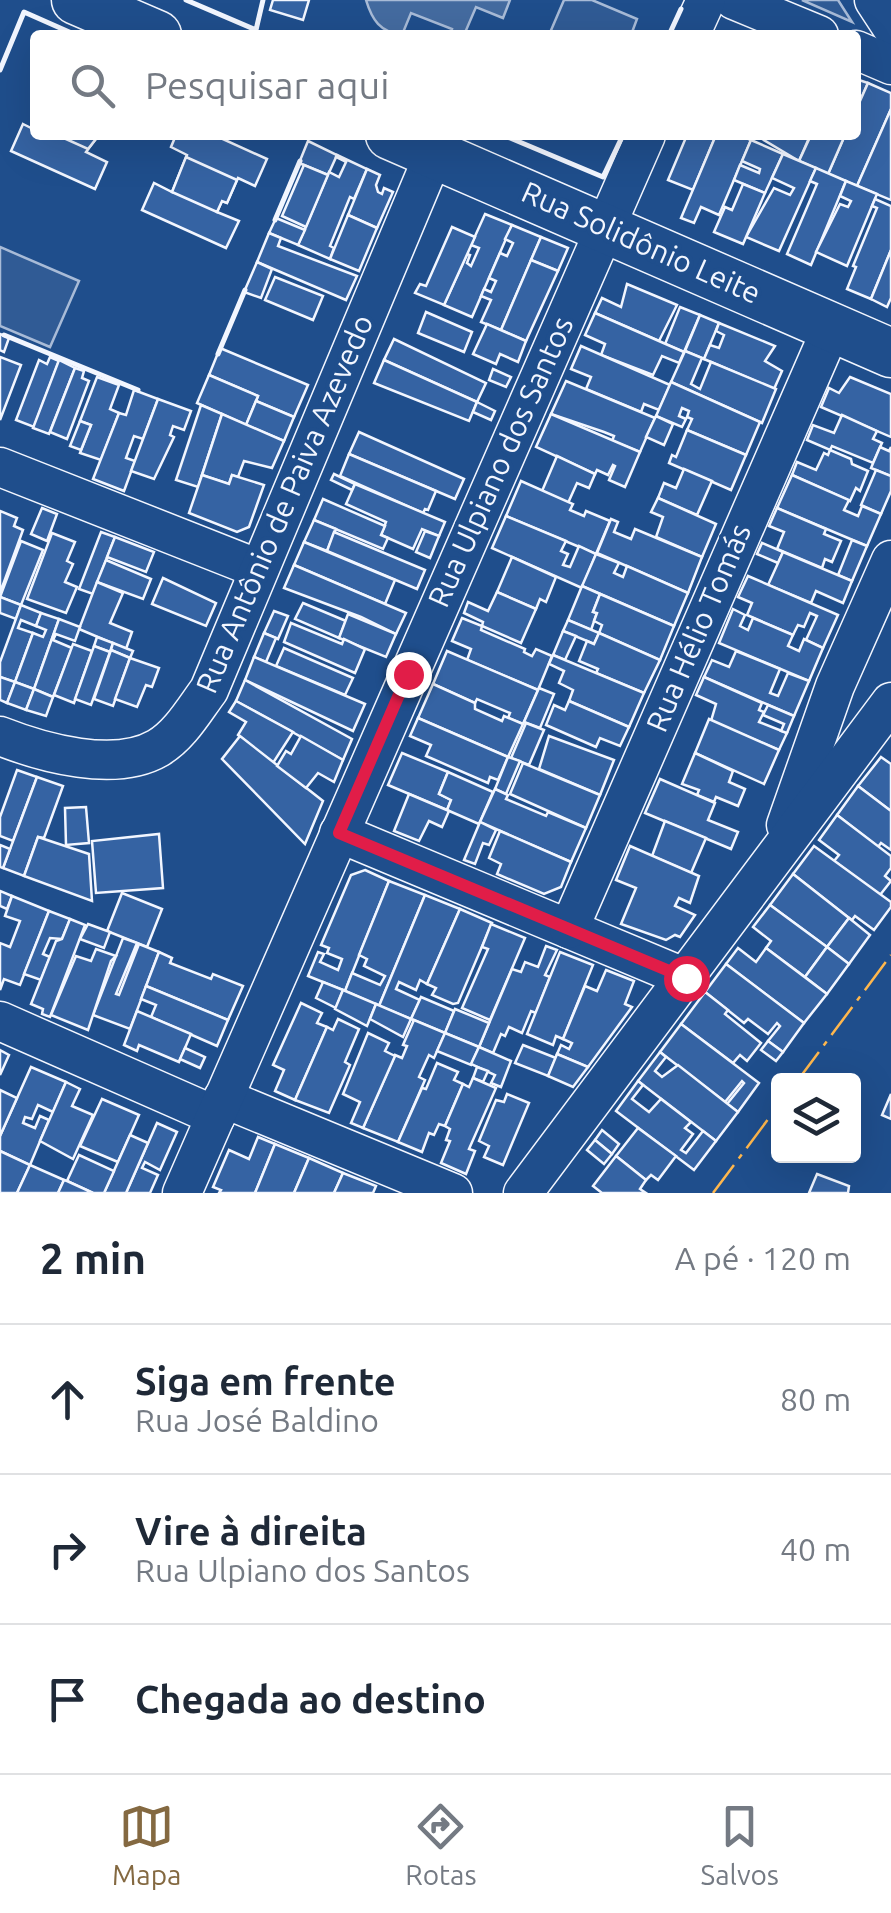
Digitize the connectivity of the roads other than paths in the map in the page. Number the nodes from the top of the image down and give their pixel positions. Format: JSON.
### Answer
{"nodes":[{"id":1,"x":76,"y":0,"type":"edge"},
{"id":2,"x":706,"y":0,"type":"edge"},
{"id":3,"x":734,"y":0,"type":"edge"},
{"id":4,"x":874,"y":0,"type":"edge"},
{"id":5,"x":891,"y":26,"type":"edge"},
{"id":6,"x":146,"y":30,"type":"edge"},
{"id":7,"x":692,"y":30,"type":"edge"},
{"id":8,"x":807,"y":30,"type":"edge"},
{"id":9,"x":861,"y":52,"type":"edge"},
{"id":10,"x":891,"y":65,"type":"edge"},
{"id":11,"x":402,"y":140,"type":"edge"},
{"id":12,"x":644,"y":140,"type":"edge"},
{"id":13,"x":434,"y":154,"type":"junction"},
{"id":14,"x":605,"y":227,"type":"junction"},
{"id":15,"x":832,"y":327,"type":"junction"},
{"id":16,"x":891,"y":353,"type":"edge"},
{"id":17,"x":0,"y":467,"type":"edge"},
{"id":18,"x":891,"y":560,"type":"edge"},
{"id":19,"x":259,"y":569,"type":"junction"},
{"id":20,"x":891,"y":702,"type":"edge"},
{"id":21,"x":0,"y":736,"type":"edge"},
{"id":22,"x":339,"y":833,"type":"junction"},
{"id":23,"x":774,"y":860,"type":"junction"},
{"id":24,"x":569,"y":929,"type":"junction"},
{"id":25,"x":686,"y":978,"type":"junction"},
{"id":26,"x":0,"y":1021,"type":"edge"},
{"id":27,"x":220,"y":1107,"type":"junction"},
{"id":28,"x":182,"y":1193,"type":"edge"},
{"id":29,"x":453,"y":1193,"type":"edge"},
{"id":30,"x":523,"y":1193,"type":"edge"}],
"edges":[{"from":1,"to":6,"type":"main road"},
{"from":2,"to":7,"type":"street"},
{"from":3,"to":8,"type":"street"},
{"from":4,"to":5,"type":"street"},
{"from":9,"to":10,"type":"street"},
{"from":11,"to":13,"type":"main road","name":"Rua Solidônio Leite"},
{"from":12,"to":14,"type":"street","name":"Rua Ulpiano dos Santos"},
{"from":13,"to":14,"type":"main road","name":"Rua Solidônio Leite"},
{"from":13,"to":19,"type":"street","name":"Rua Antônio de Paiva Azevedo"},
{"from":14,"to":15,"type":"main road","name":"Rua Solidônio Leite"},
{"from":14,"to":22,"type":"street","name":"Rua Ulpiano dos Santos"},
{"from":15,"to":16,"type":"main road","name":"Rua Solidônio Leite"},
{"from":15,"to":24,"type":"street","name":"Rua Hélio Tomás"},
{"from":17,"to":19,"type":"street"},
{"from":18,"to":23,"type":"street"},
{"from":19,"to":21,"type":"street","name":"Rua Antônio de Paiva Azevedo"},
{"from":20,"to":23,"type":"street"},
{"from":22,"to":24,"type":"street"},
{"from":22,"to":27,"type":"street","name":"Rua Ulpiano dos Santos"},
{"from":23,"to":25,"type":"street"},
{"from":24,"to":25,"type":"street"},
{"from":25,"to":30,"type":"street"},
{"from":26,"to":27,"type":"street"},
{"from":27,"to":28,"type":"street","name":"Rua Ulpiano dos Santos"},
{"from":27,"to":29,"type":"street"}]}
